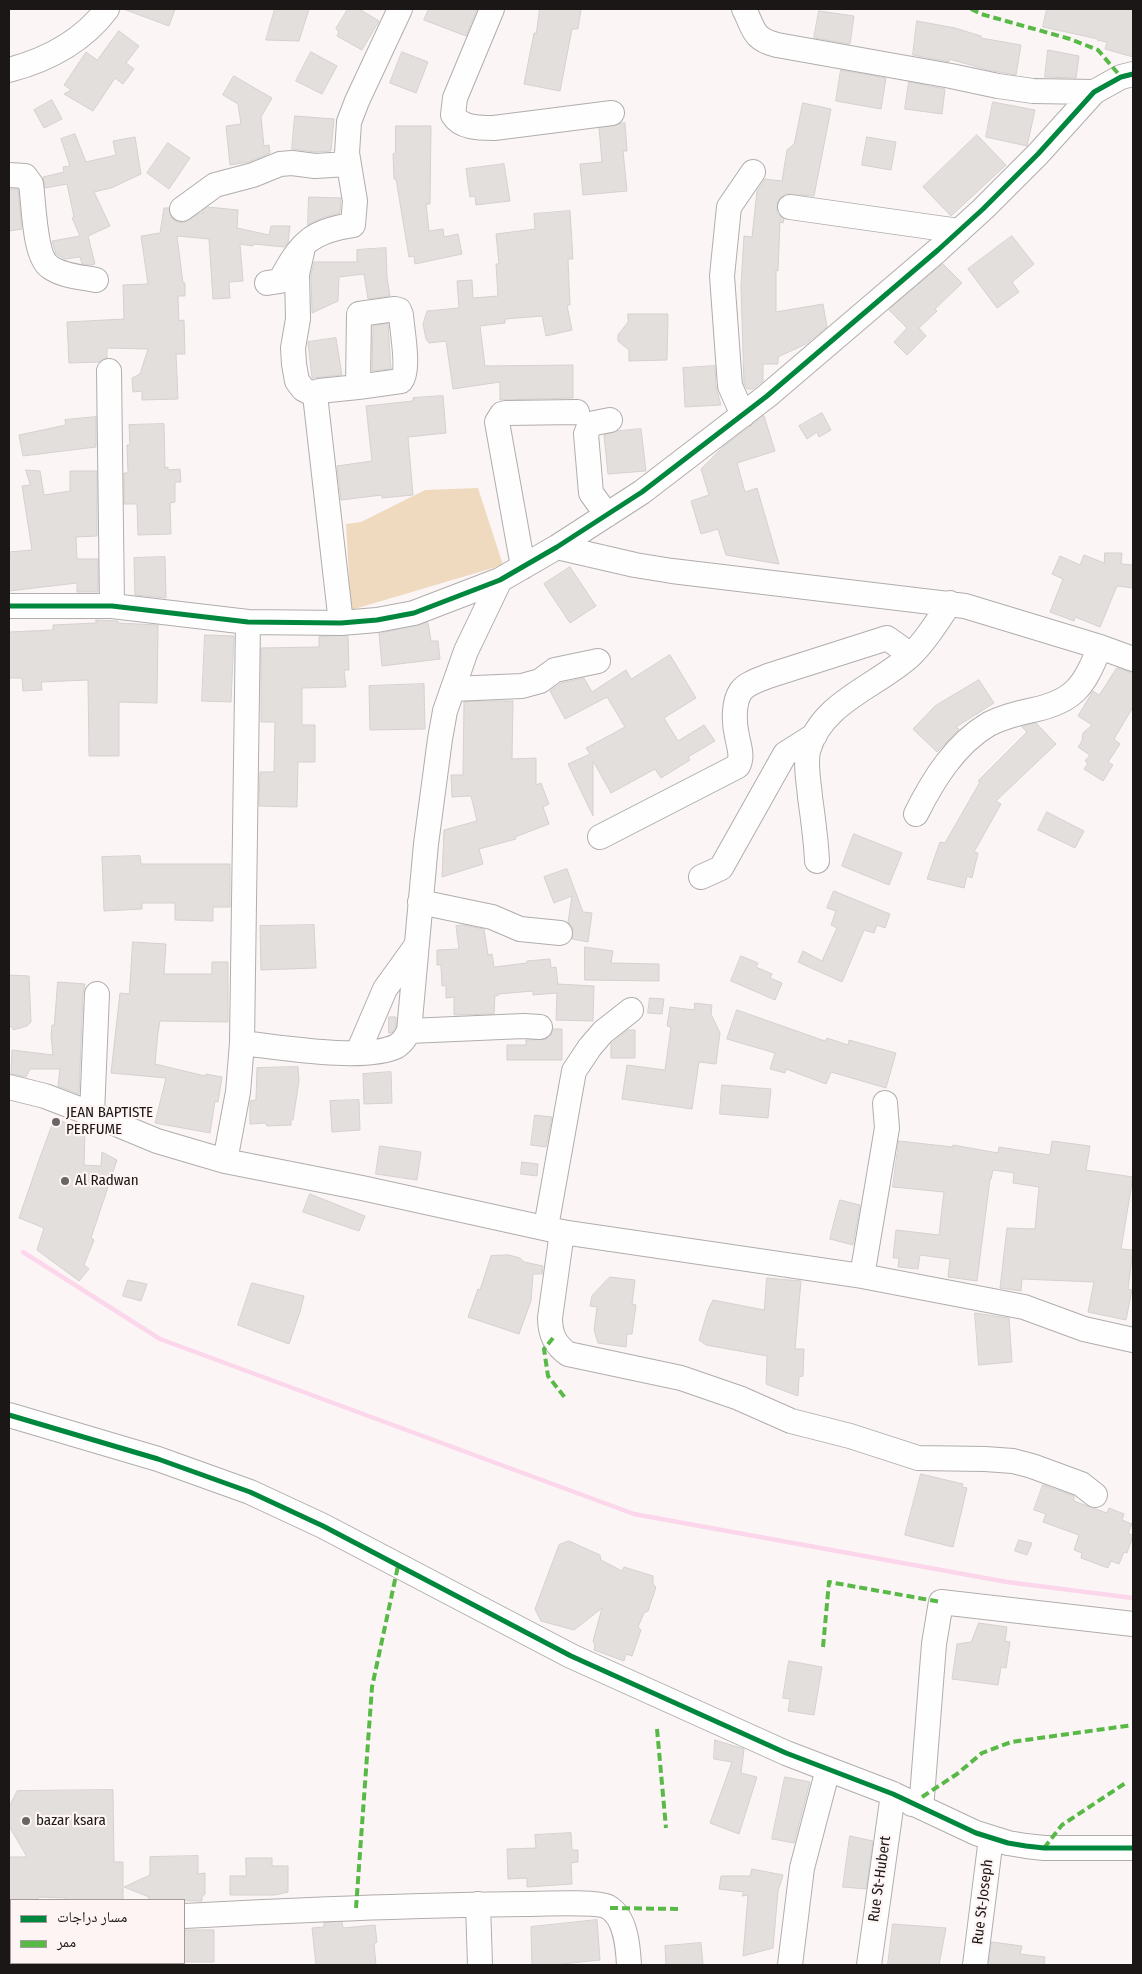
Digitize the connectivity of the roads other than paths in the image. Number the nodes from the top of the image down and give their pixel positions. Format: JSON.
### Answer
{"nodes":[{"id":1,"x":107,"y":9,"type":"edge"},
{"id":2,"x":400,"y":9,"type":"edge"},
{"id":3,"x":492,"y":9,"type":"edge"},
{"id":4,"x":744,"y":9,"type":"edge"},
{"id":5,"x":9,"y":70,"type":"edge"},
{"id":6,"x":1133,"y":74,"type":"edge"},
{"id":7,"x":1094,"y":92,"type":"junction"},
{"id":8,"x":612,"y":112,"type":"dead end"},
{"id":9,"x":348,"y":164,"type":"junction"},
{"id":10,"x":753,"y":172,"type":"dead end"},
{"id":11,"x":9,"y":175,"type":"edge"},
{"id":12,"x":790,"y":207,"type":"dead end"},
{"id":13,"x":182,"y":209,"type":"dead end"},
{"id":14,"x":959,"y":231,"type":"junction"},
{"id":15,"x":304,"y":243,"type":"junction"},
{"id":16,"x":96,"y":280,"type":"dead end"},
{"id":17,"x":268,"y":283,"type":"dead end"},
{"id":18,"x":109,"y":371,"type":"dead end"},
{"id":19,"x":358,"y":387,"type":"dead end"},
{"id":20,"x":315,"y":395,"type":"junction"},
{"id":21,"x":578,"y":412,"type":"dead end"},
{"id":22,"x":743,"y":415,"type":"junction"},
{"id":23,"x":610,"y":420,"type":"dead end"},
{"id":24,"x":607,"y":515,"type":"junction"},
{"id":25,"x":557,"y":547,"type":"junction"},
{"id":26,"x":523,"y":567,"type":"junction"},
{"id":27,"x":500,"y":580,"type":"junction"},
{"id":28,"x":950,"y":603,"type":"junction"},
{"id":29,"x":9,"y":606,"type":"edge"},
{"id":30,"x":112,"y":606,"type":"junction"},
{"id":31,"x":248,"y":622,"type":"junction"},
{"id":32,"x":341,"y":623,"type":"junction"},
{"id":33,"x":1100,"y":647,"type":"junction"},
{"id":34,"x":911,"y":655,"type":"junction"},
{"id":35,"x":1133,"y":660,"type":"edge"},
{"id":36,"x":598,"y":661,"type":"dead end"},
{"id":37,"x":452,"y":689,"type":"junction"},
{"id":38,"x":815,"y":735,"type":"junction"},
{"id":39,"x":916,"y":814,"type":"dead end"},
{"id":40,"x":600,"y":837,"type":"dead end"},
{"id":41,"x":817,"y":861,"type":"dead end"},
{"id":42,"x":701,"y":877,"type":"dead end"},
{"id":43,"x":420,"y":902,"type":"junction"},
{"id":44,"x":560,"y":933,"type":"dead end"},
{"id":45,"x":416,"y":946,"type":"junction"},
{"id":46,"x":97,"y":994,"type":"dead end"},
{"id":47,"x":631,"y":1010,"type":"dead end"},
{"id":48,"x":540,"y":1027,"type":"dead end"},
{"id":49,"x":410,"y":1031,"type":"junction"},
{"id":50,"x":242,"y":1042,"type":"junction"},
{"id":51,"x":358,"y":1052,"type":"junction"},
{"id":52,"x":9,"y":1087,"type":"edge"},
{"id":53,"x":885,"y":1103,"type":"dead end"},
{"id":54,"x":92,"y":1114,"type":"junction"},
{"id":55,"x":225,"y":1161,"type":"junction"},
{"id":56,"x":554,"y":1230,"type":"junction"},
{"id":57,"x":862,"y":1276,"type":"junction"},
{"id":58,"x":1133,"y":1340,"type":"edge"},
{"id":59,"x":9,"y":1415,"type":"edge"},
{"id":60,"x":1095,"y":1495,"type":"dead end"},
{"id":61,"x":1133,"y":1624,"type":"edge"},
{"id":62,"x":828,"y":1769,"type":"junction"},
{"id":63,"x":902,"y":1799,"type":"junction"},
{"id":64,"x":991,"y":1838,"type":"junction"},
{"id":65,"x":1133,"y":1848,"type":"edge"},
{"id":66,"x":478,"y":1904,"type":"junction"},
{"id":67,"x":185,"y":1916,"type":"edge"},
{"id":68,"x":480,"y":1965,"type":"edge"},
{"id":69,"x":629,"y":1965,"type":"edge"},
{"id":70,"x":790,"y":1965,"type":"edge"},
{"id":71,"x":868,"y":1965,"type":"edge"},
{"id":72,"x":975,"y":1965,"type":"edge"}],
"edges":[{"from":1,"to":5,"type":"street"},
{"from":2,"to":9,"type":"street"},
{"from":3,"to":8,"type":"street"},
{"from":4,"to":7,"type":"street"},
{"from":6,"to":7,"type":"street"},
{"from":7,"to":14,"type":"street"},
{"from":9,"to":13,"type":"street"},
{"from":9,"to":15,"type":"street"},
{"from":10,"to":22,"type":"street"},
{"from":11,"to":16,"type":"street"},
{"from":12,"to":14,"type":"street"},
{"from":14,"to":22,"type":"street"},
{"from":15,"to":17,"type":"street"},
{"from":15,"to":20,"type":"street"},
{"from":18,"to":30,"type":"street"},
{"from":19,"to":20,"type":"street"},
{"from":20,"to":32,"type":"street"},
{"from":21,"to":26,"type":"street"},
{"from":22,"to":24,"type":"street"},
{"from":23,"to":24,"type":"street"},
{"from":24,"to":25,"type":"street"},
{"from":25,"to":26,"type":"street"},
{"from":25,"to":28,"type":"street"},
{"from":26,"to":27,"type":"street"},
{"from":27,"to":32,"type":"street"},
{"from":27,"to":37,"type":"street"},
{"from":28,"to":33,"type":"street"},
{"from":28,"to":34,"type":"street"},
{"from":29,"to":30,"type":"street"},
{"from":30,"to":31,"type":"street"},
{"from":31,"to":32,"type":"street"},
{"from":31,"to":50,"type":"street"},
{"from":33,"to":35,"type":"street"},
{"from":33,"to":39,"type":"street"},
{"from":34,"to":38,"type":"street"},
{"from":34,"to":40,"type":"street"},
{"from":36,"to":37,"type":"street"},
{"from":37,"to":43,"type":"street"},
{"from":38,"to":41,"type":"street"},
{"from":38,"to":42,"type":"street"},
{"from":43,"to":44,"type":"street"},
{"from":43,"to":45,"type":"street"},
{"from":45,"to":49,"type":"street"},
{"from":45,"to":51,"type":"street"},
{"from":46,"to":54,"type":"street"},
{"from":47,"to":56,"type":"street"},
{"from":48,"to":49,"type":"street"},
{"from":49,"to":51,"type":"street"},
{"from":50,"to":51,"type":"street"},
{"from":50,"to":55,"type":"street"},
{"from":52,"to":54,"type":"street"},
{"from":53,"to":57,"type":"street"},
{"from":54,"to":55,"type":"street"},
{"from":55,"to":56,"type":"street"},
{"from":56,"to":57,"type":"street"},
{"from":56,"to":60,"type":"street"},
{"from":57,"to":58,"type":"street"},
{"from":59,"to":62,"type":"street"},
{"from":61,"to":63,"type":"street"},
{"from":62,"to":63,"type":"street"},
{"from":62,"to":70,"type":"street"},
{"from":63,"to":64,"type":"street"},
{"from":63,"to":71,"type":"street","name":"Rue St-Hubert"},
{"from":64,"to":65,"type":"street"},
{"from":64,"to":72,"type":"street","name":"Rue St-Joseph"},
{"from":66,"to":67,"type":"street"},
{"from":66,"to":68,"type":"street"},
{"from":66,"to":69,"type":"street"}]}
